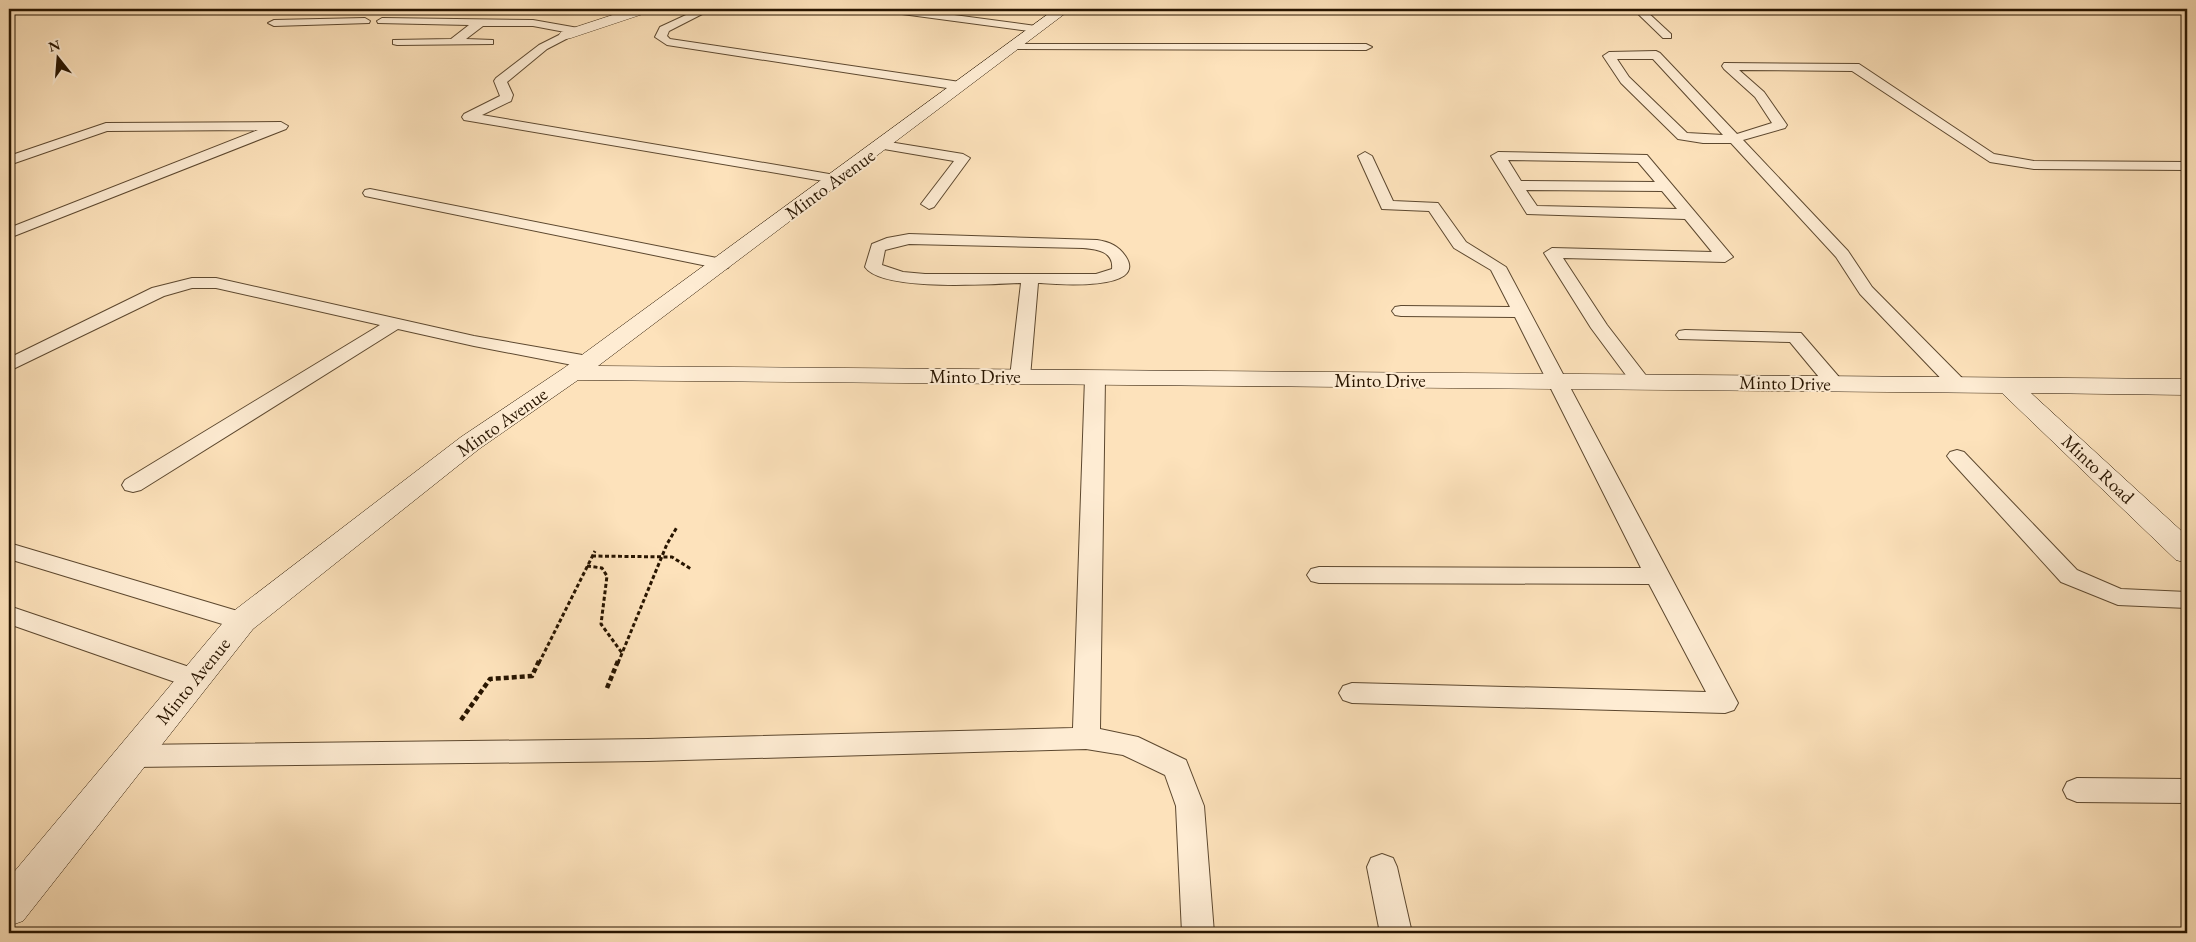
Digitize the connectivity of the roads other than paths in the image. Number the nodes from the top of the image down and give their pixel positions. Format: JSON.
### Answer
{"nodes":[{"id":1,"x":644,"y":9,"type":"edge"},
{"id":2,"x":707,"y":9,"type":"edge"},
{"id":3,"x":888,"y":9,"type":"edge"},
{"id":4,"x":1064,"y":9,"type":"edge"},
{"id":5,"x":1638,"y":9,"type":"edge"},
{"id":6,"x":994,"y":13,"type":"dead end"},
{"id":7,"x":365,"y":21,"type":"dead end"},
{"id":8,"x":382,"y":21,"type":"dead end"},
{"id":9,"x":984,"y":22,"type":"junction"},
{"id":10,"x":274,"y":23,"type":"dead end"},
{"id":11,"x":480,"y":23,"type":"junction"},
{"id":12,"x":1036,"y":29,"type":"junction"},
{"id":13,"x":573,"y":33,"type":"junction"},
{"id":14,"x":1667,"y":36,"type":"dead end"},
{"id":15,"x":396,"y":42,"type":"dead end"},
{"id":16,"x":454,"y":42,"type":"junction"},
{"id":17,"x":489,"y":42,"type":"dead end"},
{"id":18,"x":1014,"y":47,"type":"junction"},
{"id":19,"x":1366,"y":47,"type":"dead end"},
{"id":20,"x":960,"y":86,"type":"junction"},
{"id":21,"x":1734,"y":139,"type":"junction"},
{"id":22,"x":883,"y":145,"type":"junction"},
{"id":23,"x":1366,"y":156,"type":"dead end"},
{"id":24,"x":9,"y":161,"type":"edge"},
{"id":25,"x":2187,"y":166,"type":"edge"},
{"id":26,"x":835,"y":179,"type":"junction"},
{"id":27,"x":1516,"y":185,"type":"junction"},
{"id":28,"x":1667,"y":187,"type":"junction"},
{"id":29,"x":370,"y":193,"type":"dead end"},
{"id":30,"x":928,"y":204,"type":"dead end"},
{"id":31,"x":1689,"y":214,"type":"junction"},
{"id":32,"x":9,"y":233,"type":"edge"},
{"id":33,"x":722,"y":264,"type":"junction"},
{"id":34,"x":1030,"y":278,"type":"junction"},
{"id":35,"x":1401,"y":311,"type":"dead end"},
{"id":36,"x":1524,"y":312,"type":"junction"},
{"id":37,"x":396,"y":323,"type":"junction"},
{"id":38,"x":1685,"y":335,"type":"dead end"},
{"id":39,"x":9,"y":365,"type":"edge"},
{"id":40,"x":581,"y":368,"type":"junction"},
{"id":41,"x":1020,"y":377,"type":"junction"},
{"id":42,"x":1095,"y":378,"type":"junction"},
{"id":43,"x":1556,"y":381,"type":"junction"},
{"id":44,"x":1641,"y":382,"type":"junction"},
{"id":45,"x":1835,"y":384,"type":"junction"},
{"id":46,"x":1958,"y":385,"type":"junction"},
{"id":47,"x":2008,"y":385,"type":"junction"},
{"id":48,"x":2187,"y":387,"type":"edge"},
{"id":49,"x":1957,"y":456,"type":"dead end"},
{"id":50,"x":133,"y":485,"type":"dead end"},
{"id":51,"x":9,"y":551,"type":"edge"},
{"id":52,"x":2187,"y":553,"type":"edge"},
{"id":53,"x":1319,"y":575,"type":"dead end"},
{"id":54,"x":1657,"y":576,"type":"junction"},
{"id":55,"x":2187,"y":600,"type":"edge"},
{"id":56,"x":9,"y":615,"type":"edge"},
{"id":57,"x":242,"y":621,"type":"junction"},
{"id":58,"x":195,"y":680,"type":"junction"},
{"id":59,"x":1352,"y":693,"type":"dead end"},
{"id":60,"x":1086,"y":738,"type":"junction"},
{"id":61,"x":133,"y":756,"type":"junction"},
{"id":62,"x":2077,"y":790,"type":"dead end"},
{"id":63,"x":2187,"y":791,"type":"edge"},
{"id":64,"x":1382,"y":867,"type":"dead end"},
{"id":65,"x":22,"y":876,"type":"edge"},
{"id":66,"x":9,"y":908,"type":"edge"},
{"id":67,"x":1198,"y":933,"type":"edge"},
{"id":68,"x":1396,"y":933,"type":"edge"}],
"edges":[{"from":1,"to":13,"type":"street"},
{"from":2,"to":20,"type":"lane"},
{"from":3,"to":9,"type":"lane"},
{"from":4,"to":12,"type":"street","name":"Minto Avenue"},
{"from":5,"to":14,"type":"lane"},
{"from":6,"to":9,"type":"lane"},
{"from":7,"to":10,"type":"lane"},
{"from":8,"to":11,"type":"lane"},
{"from":9,"to":12,"type":"lane"},
{"from":11,"to":13,"type":"lane"},
{"from":11,"to":16,"type":"lane"},
{"from":12,"to":18,"type":"street","name":"Minto Avenue"},
{"from":13,"to":26,"type":"lane"},
{"from":15,"to":16,"type":"lane"},
{"from":16,"to":17,"type":"lane"},
{"from":18,"to":19,"type":"lane"},
{"from":18,"to":20,"type":"street","name":"Minto Avenue"},
{"from":20,"to":22,"type":"street","name":"Minto Avenue"},
{"from":21,"to":21,"type":"lane"},
{"from":21,"to":25,"type":"lane"},
{"from":21,"to":46,"type":"lane"},
{"from":22,"to":26,"type":"street","name":"Minto Avenue"},
{"from":22,"to":30,"type":"lane"},
{"from":23,"to":36,"type":"lane"},
{"from":24,"to":32,"type":"lane"},
{"from":26,"to":33,"type":"street","name":"Minto Avenue"},
{"from":27,"to":28,"type":"lane"},
{"from":27,"to":28,"type":"lane"},
{"from":27,"to":31,"type":"lane"},
{"from":28,"to":31,"type":"lane"},
{"from":29,"to":33,"type":"lane"},
{"from":31,"to":44,"type":"lane"},
{"from":33,"to":40,"type":"street","name":"Minto Avenue"},
{"from":34,"to":34,"type":"lane"},
{"from":34,"to":41,"type":"lane"},
{"from":35,"to":36,"type":"lane"},
{"from":36,"to":43,"type":"lane"},
{"from":37,"to":39,"type":"lane"},
{"from":37,"to":40,"type":"lane"},
{"from":37,"to":50,"type":"lane"},
{"from":38,"to":45,"type":"lane"},
{"from":40,"to":41,"type":"street","name":"Minto Drive"},
{"from":40,"to":57,"type":"street","name":"Minto Avenue"},
{"from":41,"to":42,"type":"street","name":"Minto Drive"},
{"from":42,"to":43,"type":"street","name":"Minto Drive"},
{"from":42,"to":60,"type":"lane"},
{"from":43,"to":44,"type":"street","name":"Minto Drive"},
{"from":43,"to":54,"type":"lane"},
{"from":44,"to":45,"type":"street","name":"Minto Drive"},
{"from":45,"to":46,"type":"street","name":"Minto Drive"},
{"from":46,"to":47,"type":"street","name":"Minto Drive"},
{"from":47,"to":48,"type":"street","name":"Minto Drive"},
{"from":47,"to":52,"type":"street","name":"Minto Road"},
{"from":49,"to":55,"type":"lane"},
{"from":51,"to":57,"type":"lane"},
{"from":53,"to":54,"type":"lane"},
{"from":54,"to":59,"type":"lane"},
{"from":56,"to":58,"type":"lane"},
{"from":57,"to":58,"type":"street","name":"Minto Avenue"},
{"from":58,"to":61,"type":"street","name":"Minto Avenue"},
{"from":60,"to":61,"type":"lane"},
{"from":60,"to":67,"type":"lane"},
{"from":61,"to":65,"type":"street","name":"Minto Avenue"},
{"from":62,"to":63,"type":"lane"},
{"from":64,"to":68,"type":"lane"},
{"from":65,"to":66,"type":"street","name":"Minto Avenue"}]}
